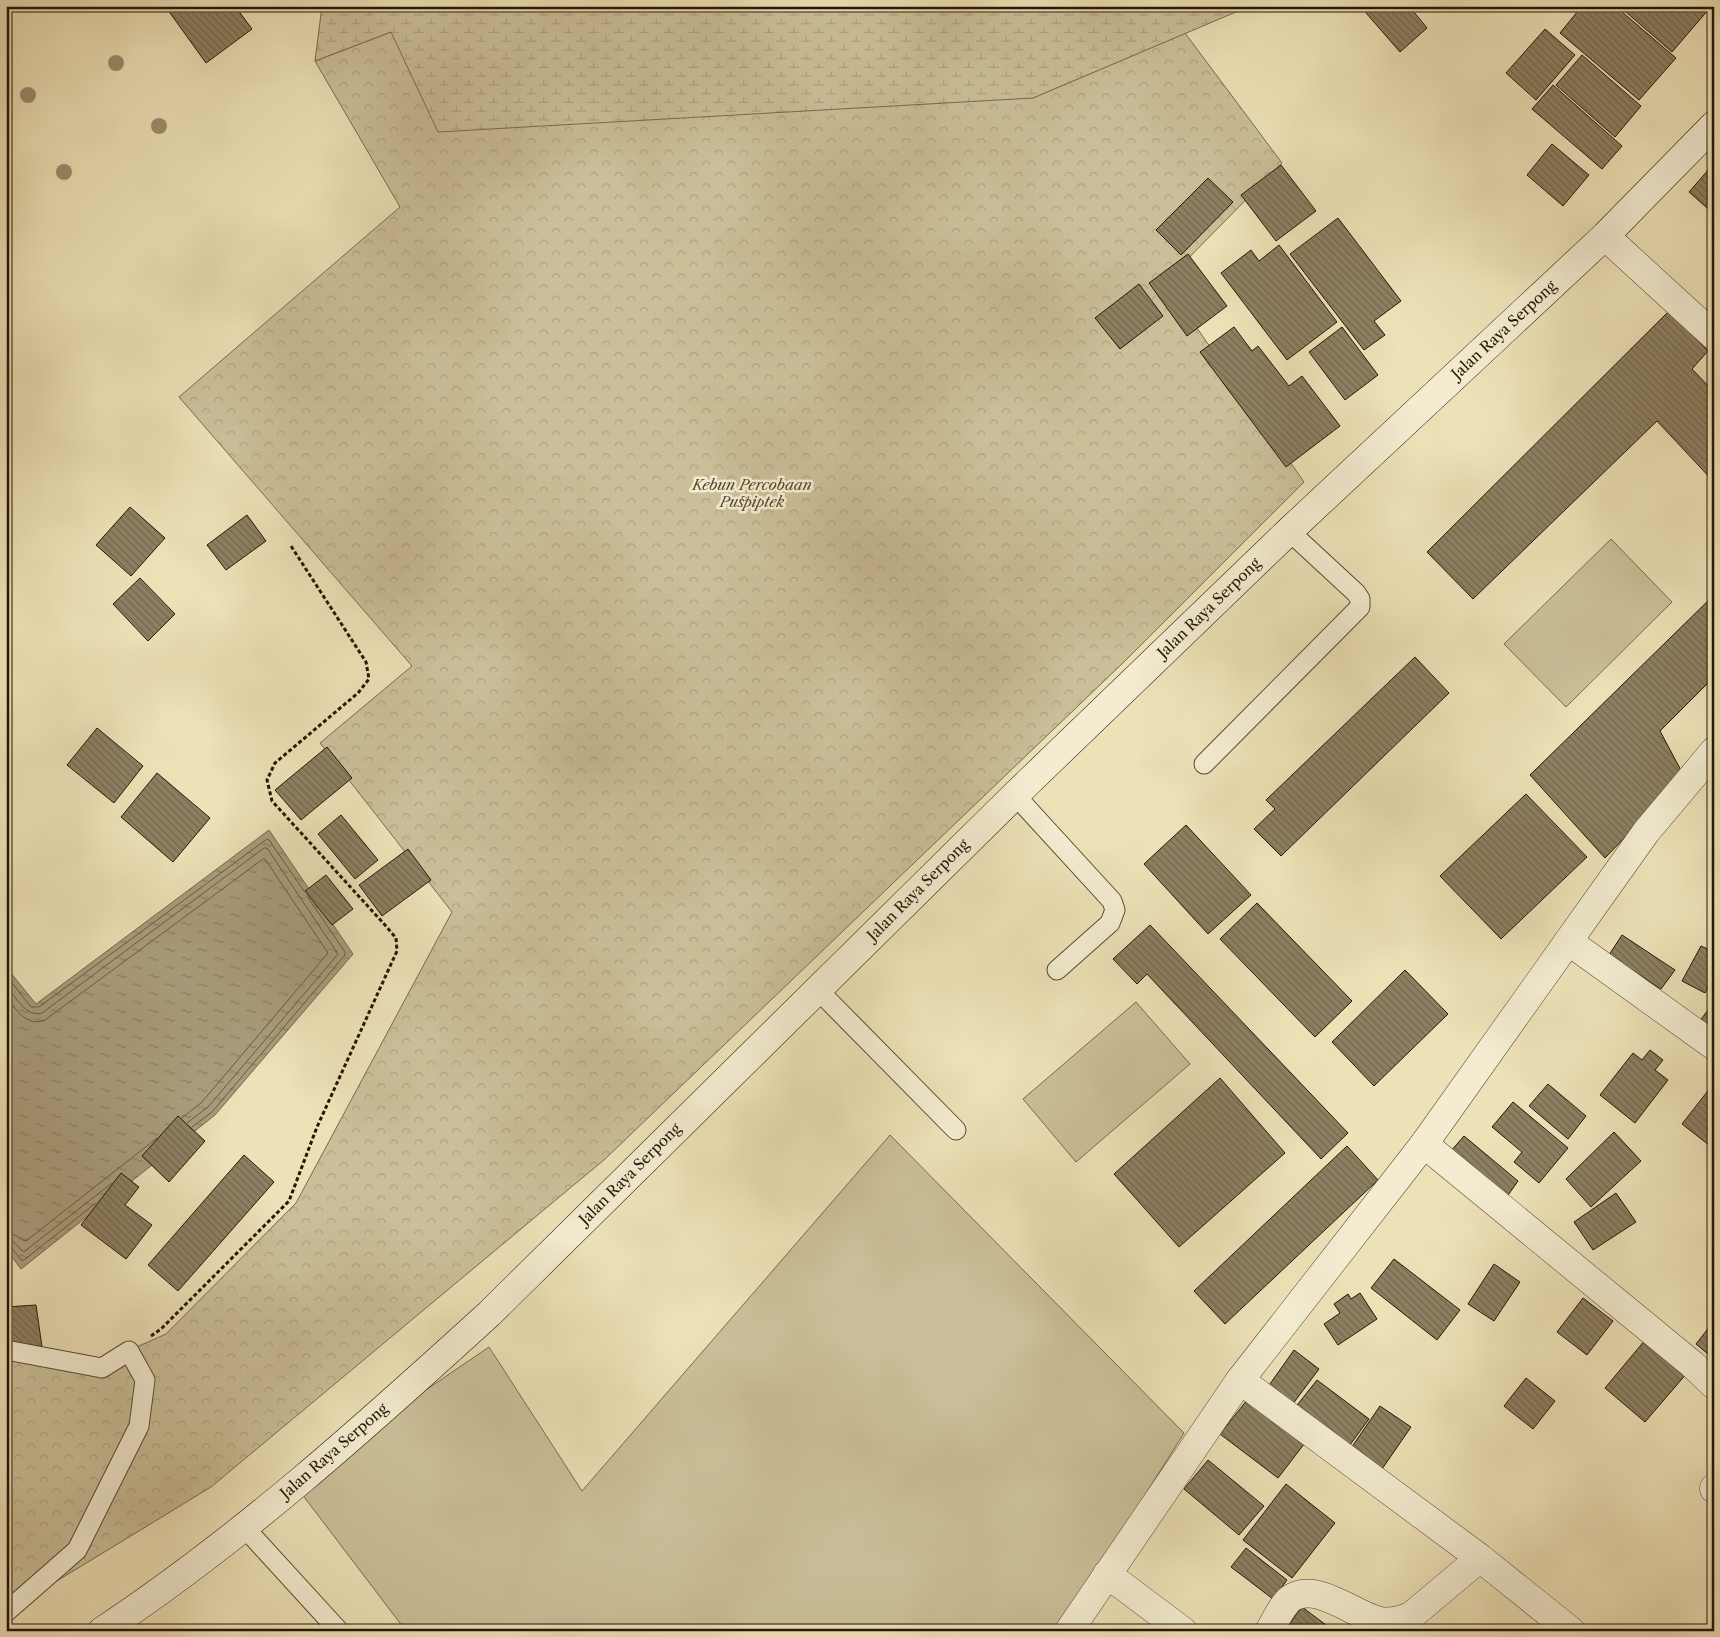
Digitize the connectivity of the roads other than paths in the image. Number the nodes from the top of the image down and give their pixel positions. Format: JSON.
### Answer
{"nodes":[{"id":1,"x":1714,"y":125,"type":"edge"},
{"id":2,"x":1605,"y":236,"type":"junction"},
{"id":3,"x":1714,"y":336,"type":"edge"},
{"id":4,"x":1289,"y":531,"type":"junction"},
{"id":5,"x":1714,"y":751,"type":"edge"},
{"id":6,"x":1204,"y":764,"type":"dead end"},
{"id":7,"x":1015,"y":795,"type":"junction"},
{"id":8,"x":1568,"y":941,"type":"junction"},
{"id":9,"x":1057,"y":970,"type":"dead end"},
{"id":10,"x":817,"y":989,"type":"junction"},
{"id":11,"x":1714,"y":1046,"type":"edge"},
{"id":12,"x":956,"y":1130,"type":"dead end"},
{"id":13,"x":1424,"y":1144,"type":"junction"},
{"id":14,"x":6,"y":1350,"type":"edge"},
{"id":15,"x":1240,"y":1380,"type":"junction"},
{"id":16,"x":1714,"y":1386,"type":"edge"},
{"id":17,"x":245,"y":1528,"type":"junction"},
{"id":18,"x":1480,"y":1558,"type":"junction"},
{"id":19,"x":1107,"y":1574,"type":"junction"},
{"id":20,"x":6,"y":1612,"type":"edge"},
{"id":21,"x":118,"y":1626,"type":"edge"},
{"id":22,"x":340,"y":1631,"type":"edge"},
{"id":23,"x":1068,"y":1631,"type":"edge"},
{"id":24,"x":1183,"y":1631,"type":"edge"},
{"id":25,"x":1269,"y":1631,"type":"edge"},
{"id":26,"x":1571,"y":1631,"type":"edge"}],
"edges":[{"from":1,"to":2,"type":"street","name":"Jalan Raya Serpong"},
{"from":2,"to":3,"type":"street"},
{"from":2,"to":4,"type":"street","name":"Jalan Raya Serpong"},
{"from":4,"to":6,"type":"lane"},
{"from":4,"to":7,"type":"street","name":"Jalan Raya Serpong"},
{"from":5,"to":8,"type":"street"},
{"from":7,"to":9,"type":"lane"},
{"from":7,"to":10,"type":"street","name":"Jalan Raya Serpong"},
{"from":8,"to":11,"type":"street"},
{"from":8,"to":13,"type":"street"},
{"from":10,"to":12,"type":"lane"},
{"from":10,"to":17,"type":"street","name":"Jalan Raya Serpong"},
{"from":13,"to":15,"type":"street"},
{"from":13,"to":16,"type":"street"},
{"from":14,"to":20,"type":"lane"},
{"from":15,"to":18,"type":"street"},
{"from":15,"to":19,"type":"street"},
{"from":17,"to":21,"type":"street","name":"Jalan Raya Serpong"},
{"from":17,"to":22,"type":"lane"},
{"from":18,"to":25,"type":"street"},
{"from":18,"to":26,"type":"street"},
{"from":19,"to":23,"type":"street"},
{"from":19,"to":24,"type":"street"}]}
